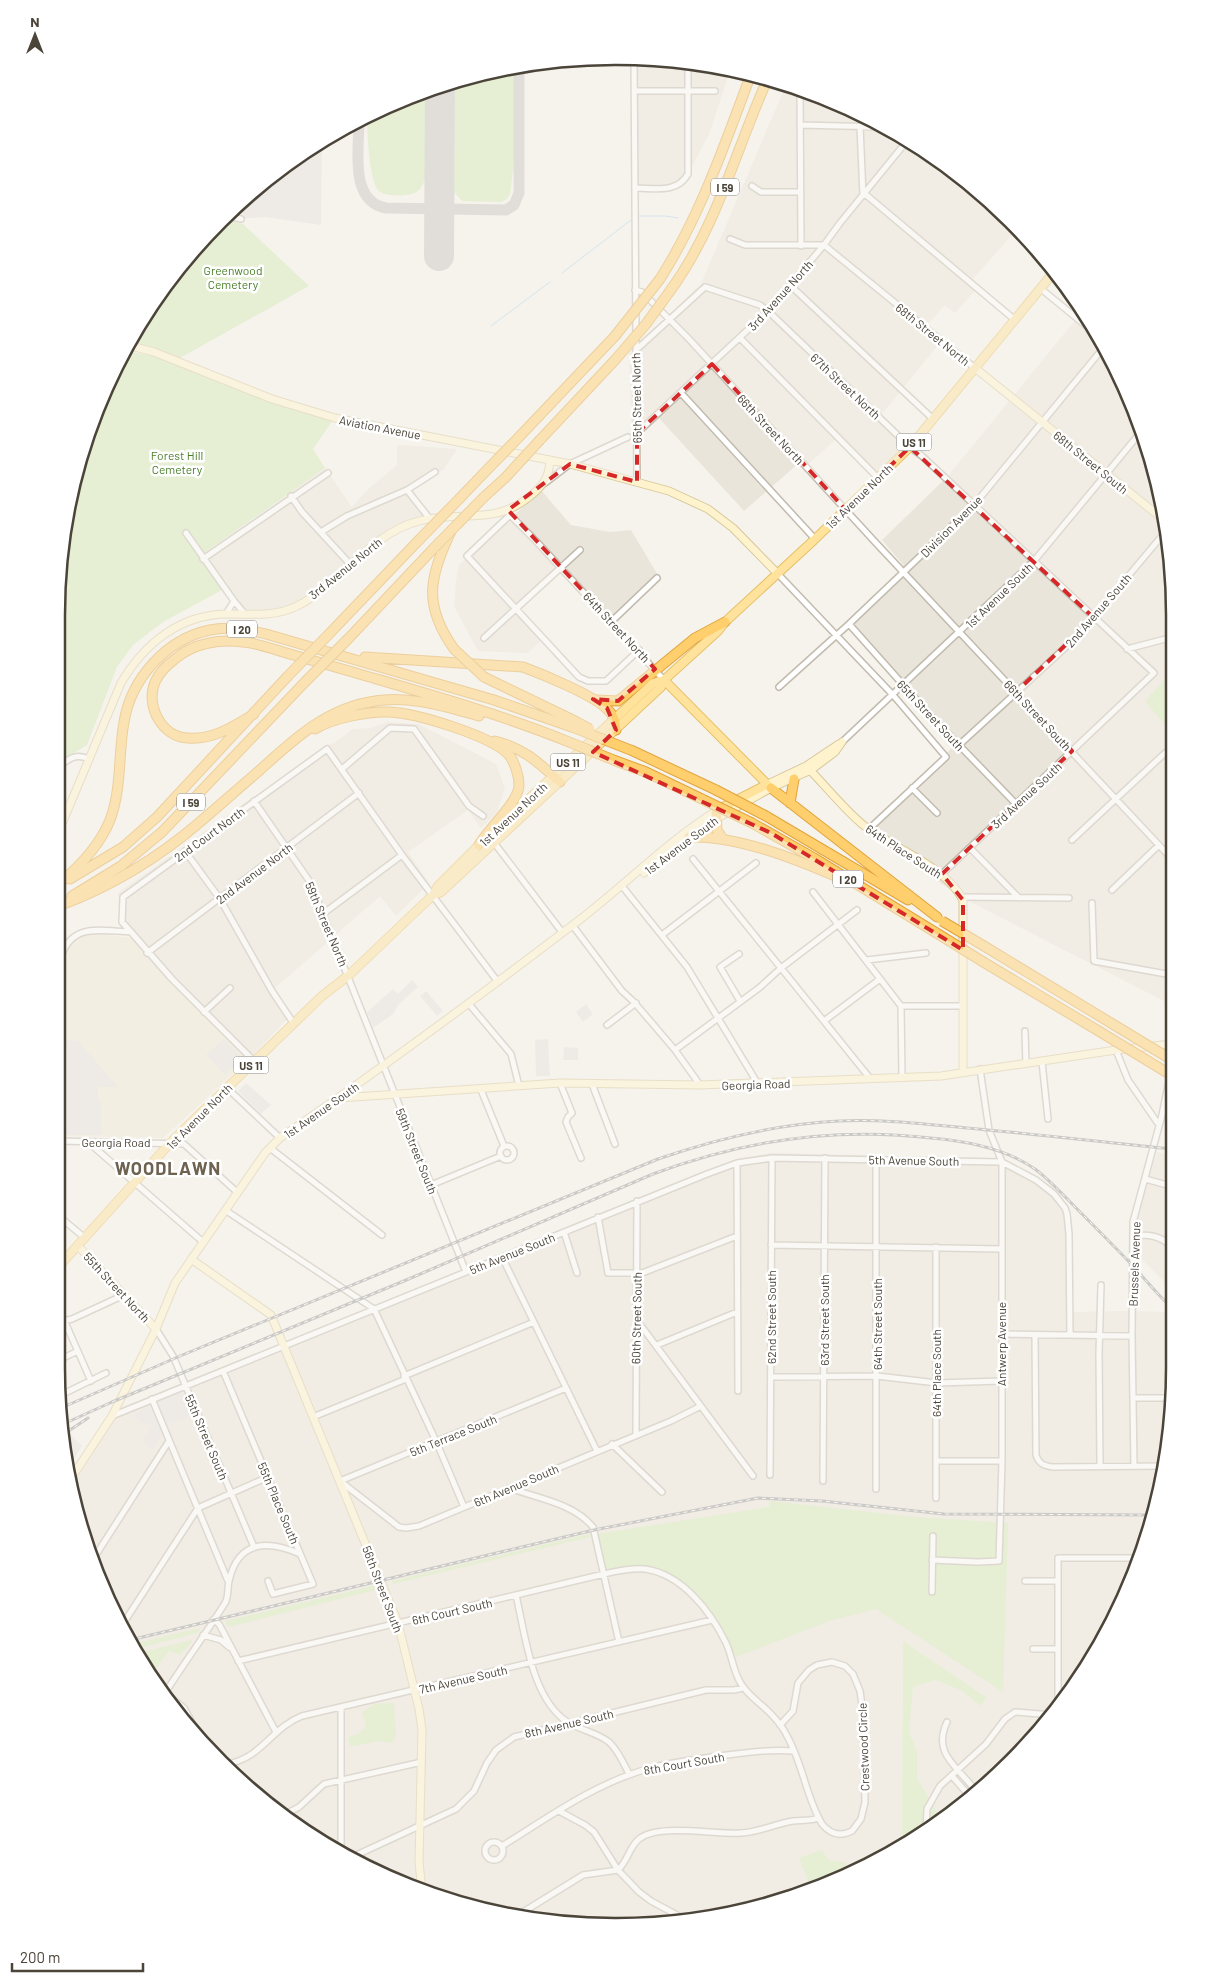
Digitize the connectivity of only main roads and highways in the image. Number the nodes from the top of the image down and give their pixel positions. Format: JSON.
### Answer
{"nodes":[{"id":1,"x":749,"y":82,"type":"edge"},
{"id":2,"x":765,"y":86,"type":"edge"},
{"id":3,"x":1050,"y":277,"type":"edge"},
{"id":4,"x":453,"y":528,"type":"junction"},
{"id":5,"x":725,"y":622,"type":"junction"},
{"id":6,"x":340,"y":654,"type":"junction"},
{"id":7,"x":664,"y":680,"type":"junction"},
{"id":8,"x":593,"y":699,"type":"junction"},
{"id":9,"x":254,"y":714,"type":"junction"},
{"id":10,"x":615,"y":719,"type":"junction"},
{"id":11,"x":573,"y":724,"type":"junction"},
{"id":12,"x":616,"y":730,"type":"junction"},
{"id":13,"x":551,"y":736,"type":"junction"},
{"id":14,"x":482,"y":739,"type":"junction"},
{"id":15,"x":285,"y":747,"type":"junction"},
{"id":16,"x":556,"y":779,"type":"junction"},
{"id":17,"x":794,"y":779,"type":"road end"},
{"id":18,"x":769,"y":786,"type":"junction"},
{"id":19,"x":790,"y":803,"type":"junction"},
{"id":20,"x":716,"y":814,"type":"joint"},
{"id":21,"x":689,"y":837,"type":"road end"},
{"id":22,"x":722,"y":838,"type":"junction"},
{"id":23,"x":479,"y":845,"type":"junction"},
{"id":24,"x":65,"y":880,"type":"edge"},
{"id":25,"x":65,"y":881,"type":"edge"},
{"id":26,"x":874,"y":894,"type":"junction"},
{"id":27,"x":433,"y":895,"type":"junction"},
{"id":28,"x":65,"y":901,"type":"edge"},
{"id":29,"x":65,"y":902,"type":"edge"},
{"id":30,"x":939,"y":919,"type":"junction"},
{"id":31,"x":1166,"y":1056,"type":"edge"},
{"id":32,"x":1166,"y":1071,"type":"edge"},
{"id":33,"x":65,"y":1260,"type":"edge"}],
"edges":[{"from":1,"to":9,"type":"highway","number":"I 59","bridge":true},
{"from":2,"to":4,"type":"highway","number":"I 59","bridge":true},
{"from":3,"to":5,"type":"main road","name":"1st Avenue North","number":"US 11"},
{"from":4,"to":11,"type":"highway","bridge":true},
{"from":4,"to":28,"type":"highway","number":"I 59","bridge":true},
{"from":5,"to":7,"type":"main road","name":"1st Avenue North","number":"US 11"},
{"from":5,"to":8,"type":"highway"},
{"from":6,"to":8,"type":"highway"},
{"from":6,"to":11,"type":"highway","number":"I 20"},
{"from":6,"to":24,"type":"highway","number":"I 20"},
{"from":7,"to":10,"type":"main road","name":"1st Avenue North","number":"US 11"},
{"from":7,"to":12,"type":"main road","name":"1st Avenue North","number":"US 11"},
{"from":7,"to":18,"type":"main road","name":"64th Street North"},
{"from":8,"to":10,"type":"highway"},
{"from":9,"to":13,"type":"highway"},
{"from":9,"to":25,"type":"highway","number":"I 59"},
{"from":10,"to":12,"type":"highway"},
{"from":10,"to":16,"type":"main road","name":"1st Avenue North","number":"US 11"},
{"from":11,"to":30,"type":"highway","number":"I 20","bridge":true},
{"from":12,"to":16,"type":"main road","name":"1st Avenue North","number":"US 11"},
{"from":13,"to":15,"type":"highway"},
{"from":13,"to":26,"type":"highway","number":"I 20","bridge":true},
{"from":14,"to":15,"type":"highway"},
{"from":14,"to":16,"type":"highway"},
{"from":14,"to":23,"type":"highway"},
{"from":15,"to":29,"type":"highway"},
{"from":16,"to":23,"type":"main road","name":"1st Avenue North","number":"US 11"},
{"from":16,"to":27,"type":"main road","name":"1st Avenue North","number":"US 11"},
{"from":17,"to":19,"type":"highway"},
{"from":18,"to":19,"type":"highway"},
{"from":18,"to":20,"type":"main road","name":"1st Avenue South"},
{"from":19,"to":30,"type":"highway"},
{"from":20,"to":22,"type":"highway"},
{"from":21,"to":22,"type":"highway"},
{"from":22,"to":26,"type":"highway"},
{"from":23,"to":27,"type":"main road","name":"1st Avenue North","number":"US 11"},
{"from":26,"to":32,"type":"highway","number":"I 20","bridge":true},
{"from":27,"to":33,"type":"main road","name":"1st Avenue North","number":"US 11"},
{"from":30,"to":31,"type":"highway","number":"I 20","bridge":true}]}
